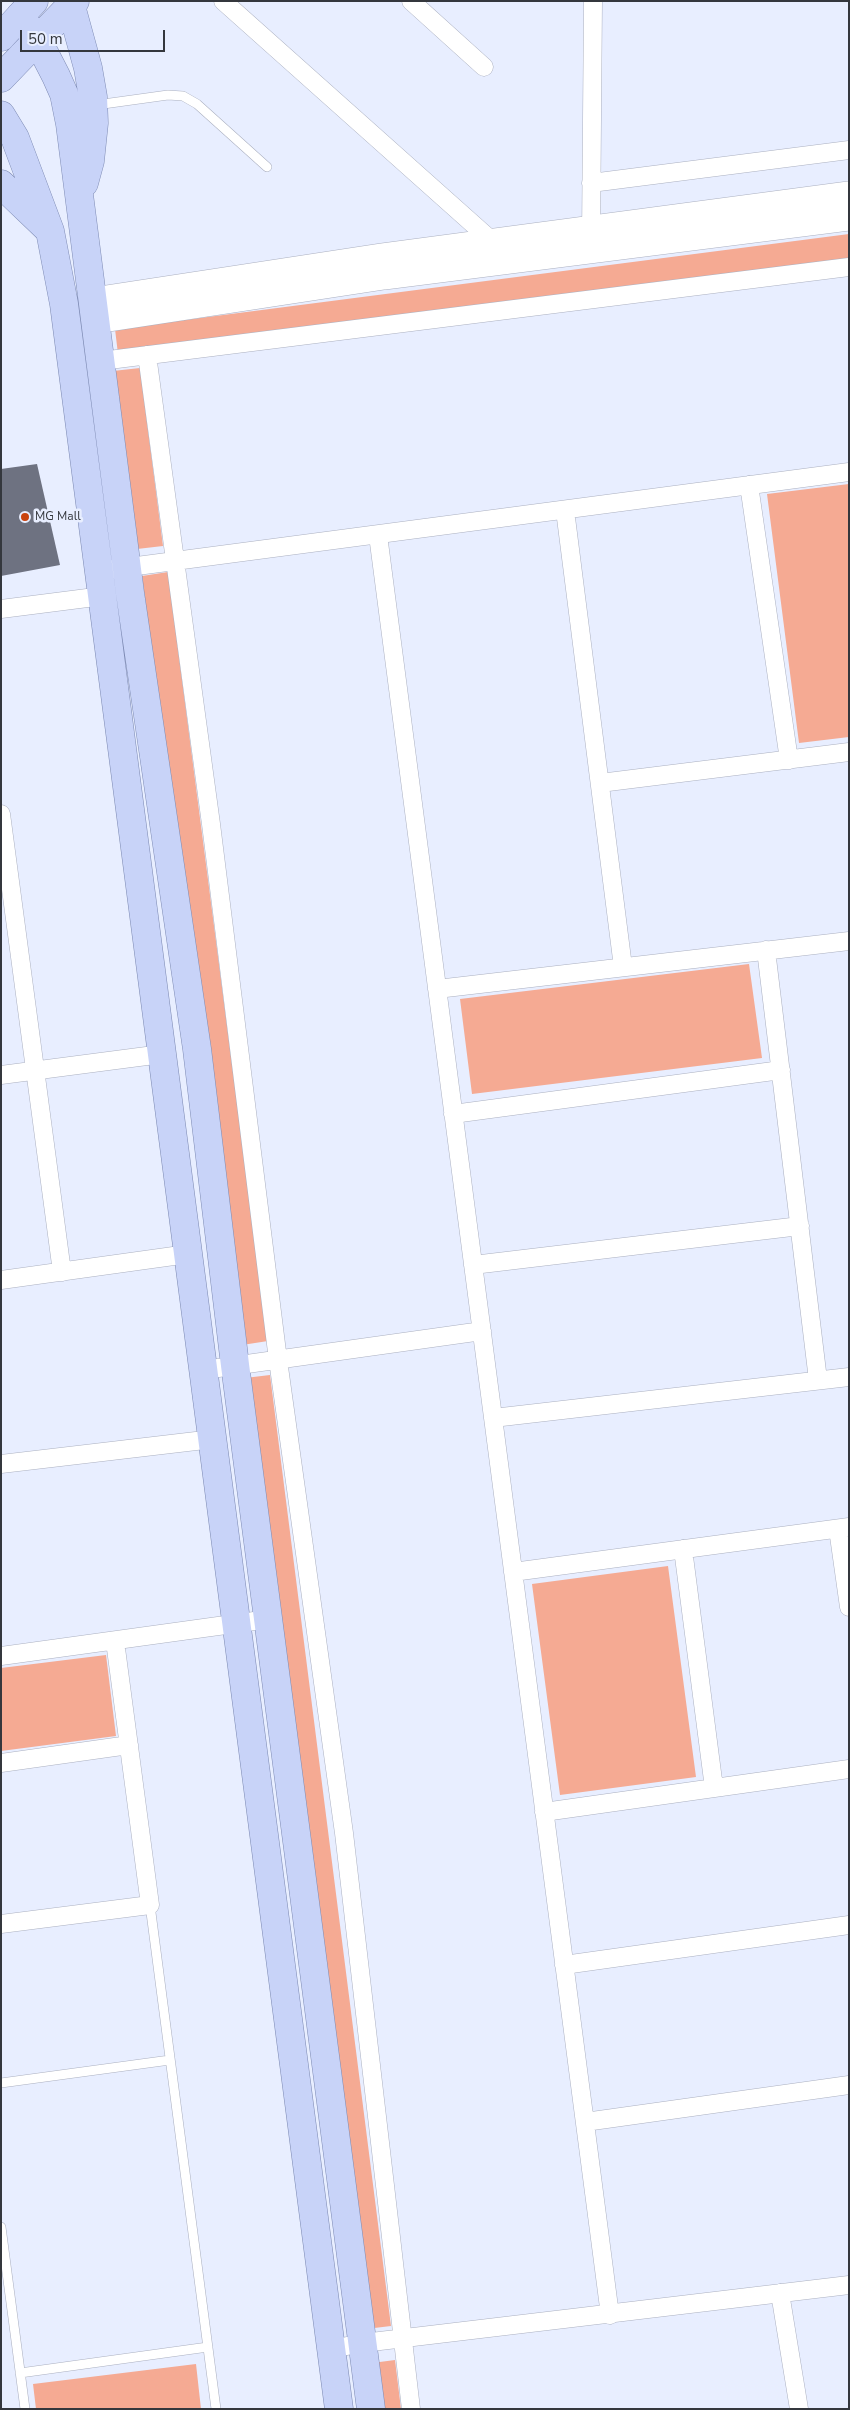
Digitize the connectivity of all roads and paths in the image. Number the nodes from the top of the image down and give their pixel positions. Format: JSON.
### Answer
{"nodes":[{"id":1,"x":223,"y":1,"type":"edge"},
{"id":2,"x":411,"y":1,"type":"edge"},
{"id":3,"x":593,"y":1,"type":"edge"},
{"id":4,"x":73,"y":4,"type":"edge"},
{"id":5,"x":27,"y":9,"type":"edge"},
{"id":6,"x":1,"y":37,"type":"edge"},
{"id":7,"x":38,"y":41,"type":"junction"},
{"id":8,"x":484,"y":67,"type":"dead end"},
{"id":9,"x":1,"y":78,"type":"edge"},
{"id":10,"x":94,"y":106,"type":"junction"},
{"id":11,"x":1,"y":115,"type":"edge"},
{"id":12,"x":849,"y":150,"type":"edge"},
{"id":13,"x":267,"y":167,"type":"dead end"},
{"id":14,"x":591,"y":183,"type":"junction"},
{"id":15,"x":1,"y":184,"type":"edge"},
{"id":16,"x":849,"y":194,"type":"edge"},
{"id":17,"x":79,"y":200,"type":"junction"},
{"id":18,"x":849,"y":218,"type":"edge"},
{"id":19,"x":50,"y":231,"type":"junction"},
{"id":20,"x":591,"y":240,"type":"junction"},
{"id":21,"x":492,"y":241,"type":"junction"},
{"id":22,"x":849,"y":268,"type":"edge"},
{"id":23,"x":94,"y":311,"type":"junction"},
{"id":24,"x":147,"y":355,"type":"junction"},
{"id":25,"x":101,"y":361,"type":"junction"},
{"id":26,"x":849,"y":472,"type":"edge"},
{"id":27,"x":749,"y":485,"type":"junction"},
{"id":28,"x":565,"y":510,"type":"junction"},
{"id":29,"x":378,"y":534,"type":"junction"},
{"id":30,"x":175,"y":561,"type":"junction"},
{"id":31,"x":127,"y":568,"type":"junction"},
{"id":32,"x":101,"y":584,"type":"junction"},
{"id":33,"x":1,"y":609,"type":"edge"},
{"id":34,"x":849,"y":752,"type":"edge"},
{"id":35,"x":789,"y":760,"type":"junction"},
{"id":36,"x":600,"y":783,"type":"junction"},
{"id":37,"x":1,"y":814,"type":"edge"},
{"id":38,"x":9,"y":927,"type":"edge"},
{"id":39,"x":849,"y":941,"type":"edge"},
{"id":40,"x":766,"y":950,"type":"junction"},
{"id":41,"x":623,"y":967,"type":"junction"},
{"id":42,"x":437,"y":989,"type":"junction"},
{"id":43,"x":162,"y":1054,"type":"junction"},
{"id":44,"x":35,"y":1070,"type":"junction"},
{"id":45,"x":781,"y":1070,"type":"junction"},
{"id":46,"x":1,"y":1075,"type":"edge"},
{"id":47,"x":453,"y":1114,"type":"junction"},
{"id":48,"x":800,"y":1226,"type":"junction"},
{"id":49,"x":188,"y":1254,"type":"junction"},
{"id":50,"x":473,"y":1265,"type":"junction"},
{"id":51,"x":62,"y":1272,"type":"junction"},
{"id":52,"x":1,"y":1280,"type":"edge"},
{"id":53,"x":482,"y":1331,"type":"junction"},
{"id":54,"x":278,"y":1360,"type":"junction"},
{"id":55,"x":235,"y":1365,"type":"junction"},
{"id":56,"x":204,"y":1370,"type":"junction"},
{"id":57,"x":849,"y":1377,"type":"edge"},
{"id":58,"x":818,"y":1380,"type":"junction"},
{"id":59,"x":493,"y":1418,"type":"junction"},
{"id":60,"x":212,"y":1439,"type":"junction"},
{"id":61,"x":1,"y":1464,"type":"edge"},
{"id":62,"x":843,"y":1528,"type":"edge"},
{"id":63,"x":683,"y":1549,"type":"junction"},
{"id":64,"x":513,"y":1572,"type":"junction"},
{"id":65,"x":849,"y":1607,"type":"edge"},
{"id":66,"x":269,"y":1619,"type":"junction"},
{"id":67,"x":237,"y":1624,"type":"junction"},
{"id":68,"x":115,"y":1641,"type":"junction"},
{"id":69,"x":1,"y":1656,"type":"edge"},
{"id":70,"x":129,"y":1745,"type":"junction"},
{"id":71,"x":1,"y":1763,"type":"edge"},
{"id":72,"x":849,"y":1769,"type":"edge"},
{"id":73,"x":714,"y":1788,"type":"junction"},
{"id":74,"x":544,"y":1812,"type":"junction"},
{"id":75,"x":150,"y":1905,"type":"junction"},
{"id":76,"x":1,"y":1924,"type":"edge"},
{"id":77,"x":849,"y":1925,"type":"edge"},
{"id":78,"x":564,"y":1964,"type":"junction"},
{"id":79,"x":170,"y":2060,"type":"junction"},
{"id":80,"x":1,"y":2083,"type":"edge"},
{"id":81,"x":849,"y":2086,"type":"edge"},
{"id":82,"x":585,"y":2122,"type":"junction"},
{"id":83,"x":1,"y":2227,"type":"edge"},
{"id":84,"x":849,"y":2285,"type":"edge"},
{"id":85,"x":780,"y":2293,"type":"junction"},
{"id":86,"x":610,"y":2315,"type":"junction"},
{"id":87,"x":402,"y":2340,"type":"junction"},
{"id":88,"x":363,"y":2343,"type":"junction"},
{"id":89,"x":208,"y":2347,"type":"junction"},
{"id":90,"x":331,"y":2349,"type":"junction"},
{"id":91,"x":20,"y":2372,"type":"junction"},
{"id":92,"x":25,"y":2409,"type":"edge"},
{"id":93,"x":216,"y":2409,"type":"edge"},
{"id":94,"x":339,"y":2409,"type":"edge"},
{"id":95,"x":371,"y":2409,"type":"edge"},
{"id":96,"x":411,"y":2409,"type":"edge"},
{"id":97,"x":799,"y":2409,"type":"edge"}],
"edges":[{"from":1,"to":21,"type":"street"},
{"from":2,"to":8,"type":"street"},
{"from":3,"to":14,"type":"street"},
{"from":4,"to":7,"type":"main road"},
{"from":4,"to":10,"type":"main road"},
{"from":5,"to":6,"type":"main road"},
{"from":5,"to":7,"type":"main road"},
{"from":7,"to":9,"type":"main road"},
{"from":7,"to":17,"type":"main road"},
{"from":10,"to":13,"type":"lane"},
{"from":10,"to":17,"type":"main road"},
{"from":11,"to":19,"type":"main road"},
{"from":12,"to":14,"type":"street"},
{"from":14,"to":20,"type":"street"},
{"from":15,"to":19,"type":"main road"},
{"from":16,"to":20,"type":"street"},
{"from":17,"to":23,"type":"main road"},
{"from":18,"to":20,"type":"street"},
{"from":19,"to":32,"type":"main road"},
{"from":20,"to":21,"type":"street"},
{"from":20,"to":23,"type":"street"},
{"from":21,"to":23,"type":"street"},
{"from":22,"to":24,"type":"street"},
{"from":23,"to":25,"type":"main road"},
{"from":24,"to":25,"type":"street"},
{"from":24,"to":30,"type":"street"},
{"from":25,"to":31,"type":"main road"},
{"from":26,"to":27,"type":"street"},
{"from":27,"to":28,"type":"street"},
{"from":27,"to":35,"type":"street"},
{"from":28,"to":29,"type":"street"},
{"from":28,"to":36,"type":"street"},
{"from":29,"to":30,"type":"street"},
{"from":29,"to":42,"type":"street"},
{"from":30,"to":31,"type":"street"},
{"from":30,"to":54,"type":"street"},
{"from":31,"to":32,"type":"street"},
{"from":31,"to":55,"type":"main road"},
{"from":32,"to":33,"type":"street"},
{"from":32,"to":43,"type":"main road"},
{"from":34,"to":35,"type":"street"},
{"from":35,"to":36,"type":"street"},
{"from":36,"to":41,"type":"street"},
{"from":37,"to":38,"type":"street"},
{"from":38,"to":44,"type":"street"},
{"from":39,"to":40,"type":"street"},
{"from":40,"to":41,"type":"street"},
{"from":40,"to":45,"type":"street"},
{"from":41,"to":42,"type":"street"},
{"from":42,"to":47,"type":"street"},
{"from":43,"to":44,"type":"street"},
{"from":43,"to":49,"type":"main road"},
{"from":44,"to":46,"type":"street"},
{"from":44,"to":51,"type":"street"},
{"from":45,"to":47,"type":"street"},
{"from":45,"to":48,"type":"street"},
{"from":47,"to":50,"type":"street"},
{"from":48,"to":50,"type":"street"},
{"from":48,"to":58,"type":"street"},
{"from":49,"to":51,"type":"street"},
{"from":49,"to":56,"type":"main road"},
{"from":50,"to":53,"type":"street"},
{"from":51,"to":52,"type":"street"},
{"from":53,"to":54,"type":"street"},
{"from":53,"to":59,"type":"street"},
{"from":54,"to":55,"type":"street"},
{"from":54,"to":87,"type":"street"},
{"from":55,"to":56,"type":"street"},
{"from":55,"to":66,"type":"main road"},
{"from":56,"to":60,"type":"main road"},
{"from":57,"to":58,"type":"street"},
{"from":58,"to":59,"type":"street"},
{"from":59,"to":64,"type":"street"},
{"from":60,"to":61,"type":"street"},
{"from":60,"to":67,"type":"main road"},
{"from":62,"to":63,"type":"street"},
{"from":62,"to":65,"type":"street"},
{"from":63,"to":64,"type":"street"},
{"from":63,"to":73,"type":"street"},
{"from":64,"to":74,"type":"street"},
{"from":66,"to":67,"type":"street"},
{"from":66,"to":88,"type":"main road"},
{"from":67,"to":68,"type":"street"},
{"from":67,"to":90,"type":"main road"},
{"from":68,"to":69,"type":"street"},
{"from":68,"to":70,"type":"street"},
{"from":70,"to":71,"type":"street"},
{"from":70,"to":75,"type":"street"},
{"from":72,"to":73,"type":"street"},
{"from":73,"to":74,"type":"street"},
{"from":74,"to":78,"type":"street"},
{"from":75,"to":76,"type":"street"},
{"from":75,"to":79,"type":"lane"},
{"from":77,"to":78,"type":"street"},
{"from":78,"to":82,"type":"street"},
{"from":79,"to":80,"type":"lane"},
{"from":79,"to":89,"type":"lane"},
{"from":81,"to":82,"type":"street"},
{"from":82,"to":86,"type":"street"},
{"from":83,"to":91,"type":"lane"},
{"from":84,"to":85,"type":"street"},
{"from":85,"to":86,"type":"street"},
{"from":85,"to":97,"type":"street"},
{"from":86,"to":87,"type":"street"},
{"from":87,"to":88,"type":"street"},
{"from":87,"to":96,"type":"street"},
{"from":88,"to":90,"type":"street"},
{"from":88,"to":95,"type":"main road"},
{"from":89,"to":91,"type":"lane"},
{"from":89,"to":93,"type":"lane"},
{"from":90,"to":94,"type":"main road"},
{"from":91,"to":92,"type":"lane"}]}
